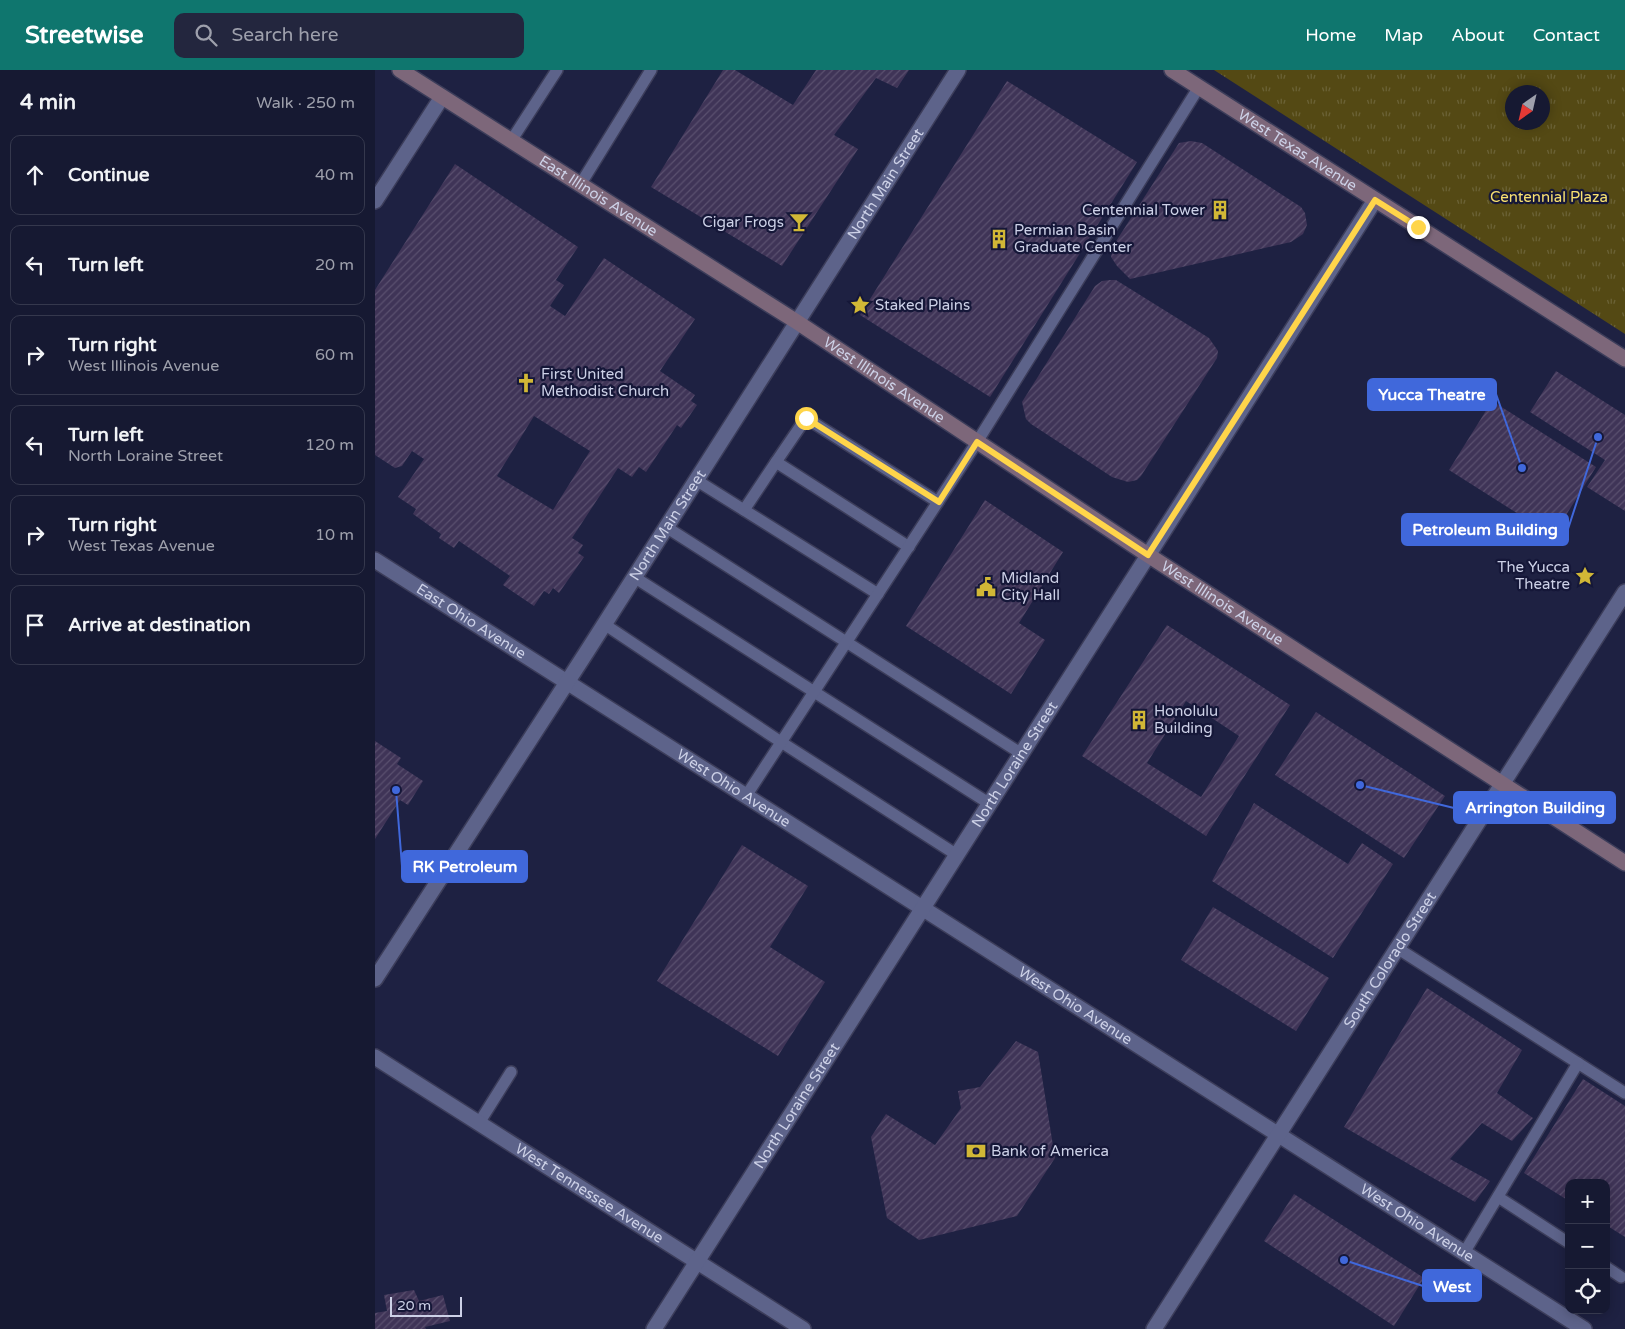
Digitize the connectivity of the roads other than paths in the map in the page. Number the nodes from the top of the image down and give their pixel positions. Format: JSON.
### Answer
{"nodes":[{"id":1,"x":400,"y":70,"type":"edge"},
{"id":2,"x":557,"y":70,"type":"edge"},
{"id":3,"x":651,"y":70,"type":"edge"},
{"id":4,"x":958,"y":70,"type":"edge"},
{"id":5,"x":1173,"y":70,"type":"edge"},
{"id":6,"x":1199,"y":87,"type":"junction"},
{"id":7,"x":442,"y":97,"type":"junction"},
{"id":8,"x":511,"y":141,"type":"junction"},
{"id":9,"x":580,"y":185,"type":"junction"},
{"id":10,"x":1375,"y":200,"type":"junction"},
{"id":11,"x":375,"y":201,"type":"edge"},
{"id":12,"x":797,"y":322,"type":"junction"},
{"id":13,"x":1625,"y":359,"type":"edge"},
{"id":14,"x":977,"y":442,"type":"junction"},
{"id":15,"x":776,"y":462,"type":"junction"},
{"id":16,"x":696,"y":480,"type":"junction"},
{"id":17,"x":939,"y":502,"type":"junction"},
{"id":18,"x":745,"y":510,"type":"junction"},
{"id":19,"x":666,"y":527,"type":"junction"},
{"id":20,"x":909,"y":547,"type":"junction"},
{"id":21,"x":1148,"y":555,"type":"junction"},
{"id":22,"x":375,"y":560,"type":"edge"},
{"id":23,"x":634,"y":577,"type":"junction"},
{"id":24,"x":1625,"y":592,"type":"edge"},
{"id":25,"x":878,"y":594,"type":"junction"},
{"id":26,"x":604,"y":624,"type":"junction"},
{"id":27,"x":847,"y":642,"type":"junction"},
{"id":28,"x":567,"y":682,"type":"junction"},
{"id":29,"x":814,"y":692,"type":"junction"},
{"id":30,"x":781,"y":742,"type":"junction"},
{"id":31,"x":1022,"y":754,"type":"junction"},
{"id":32,"x":1503,"y":783,"type":"junction"},
{"id":33,"x":746,"y":796,"type":"junction"},
{"id":34,"x":990,"y":804,"type":"junction"},
{"id":35,"x":957,"y":855,"type":"junction"},
{"id":36,"x":1625,"y":863,"type":"edge"},
{"id":37,"x":923,"y":908,"type":"junction"},
{"id":38,"x":1397,"y":948,"type":"junction"},
{"id":39,"x":375,"y":979,"type":"edge"},
{"id":40,"x":375,"y":1057,"type":"edge"},
{"id":41,"x":1578,"y":1063,"type":"junction"},
{"id":42,"x":511,"y":1072,"type":"dead end"},
{"id":43,"x":1625,"y":1093,"type":"edge"},
{"id":44,"x":479,"y":1123,"type":"junction"},
{"id":45,"x":1279,"y":1134,"type":"junction"},
{"id":46,"x":1497,"y":1197,"type":"junction"},
{"id":47,"x":1565,"y":1240,"type":"edge"},
{"id":48,"x":1464,"y":1252,"type":"junction"},
{"id":49,"x":697,"y":1262,"type":"junction"},
{"id":50,"x":1609,"y":1269,"type":"edge"},
{"id":51,"x":1621,"y":1277,"type":"dead end"},
{"id":52,"x":654,"y":1329,"type":"edge"},
{"id":53,"x":803,"y":1329,"type":"edge"},
{"id":54,"x":1154,"y":1329,"type":"edge"},
{"id":55,"x":1584,"y":1329,"type":"edge"}],
"edges":[{"from":1,"to":7,"type":"main road","name":"East Illinois Avenue"},
{"from":2,"to":8,"type":"lane"},
{"from":3,"to":9,"type":"lane"},
{"from":4,"to":12,"type":"street","name":"North Main Street"},
{"from":5,"to":6,"type":"main road","name":"West Texas Avenue"},
{"from":6,"to":10,"type":"main road","name":"West Texas Avenue"},
{"from":6,"to":14,"type":"lane"},
{"from":7,"to":8,"type":"main road","name":"East Illinois Avenue"},
{"from":7,"to":11,"type":"street"},
{"from":8,"to":9,"type":"main road","name":"East Illinois Avenue"},
{"from":9,"to":12,"type":"main road","name":"East Illinois Avenue"},
{"from":10,"to":13,"type":"main road","name":"West Texas Avenue"},
{"from":10,"to":21,"type":"street","name":"North Loraine Street"},
{"from":12,"to":14,"type":"main road","name":"West Illinois Avenue"},
{"from":12,"to":16,"type":"street","name":"North Main Street"},
{"from":14,"to":17,"type":"lane"},
{"from":14,"to":21,"type":"main road","name":"West Illinois Avenue"},
{"from":15,"to":17,"type":"lane"},
{"from":15,"to":18,"type":"lane"},
{"from":15,"to":20,"type":"lane"},
{"from":16,"to":18,"type":"lane"},
{"from":16,"to":19,"type":"street","name":"North Main Street"},
{"from":17,"to":20,"type":"lane"},
{"from":18,"to":25,"type":"lane"},
{"from":19,"to":23,"type":"street","name":"North Main Street"},
{"from":19,"to":27,"type":"lane"},
{"from":20,"to":25,"type":"lane"},
{"from":21,"to":31,"type":"street","name":"North Loraine Street"},
{"from":21,"to":32,"type":"main road","name":"West Illinois Avenue"},
{"from":22,"to":28,"type":"street","name":"East Ohio Avenue"},
{"from":23,"to":26,"type":"street","name":"North Main Street"},
{"from":23,"to":29,"type":"lane"},
{"from":24,"to":32,"type":"street","name":"South Colorado Street"},
{"from":25,"to":27,"type":"lane"},
{"from":26,"to":28,"type":"street","name":"North Main Street"},
{"from":26,"to":30,"type":"lane"},
{"from":27,"to":29,"type":"lane"},
{"from":27,"to":31,"type":"lane"},
{"from":28,"to":33,"type":"street","name":"West Ohio Avenue"},
{"from":28,"to":39,"type":"street","name":"North Main Street"},
{"from":29,"to":30,"type":"lane"},
{"from":29,"to":34,"type":"lane"},
{"from":30,"to":33,"type":"lane"},
{"from":30,"to":35,"type":"lane"},
{"from":31,"to":34,"type":"street","name":"North Loraine Street"},
{"from":32,"to":36,"type":"main road","name":"West Illinois Avenue"},
{"from":32,"to":38,"type":"street","name":"South Colorado Street"},
{"from":33,"to":37,"type":"street","name":"West Ohio Avenue"},
{"from":34,"to":35,"type":"street","name":"North Loraine Street"},
{"from":35,"to":37,"type":"street","name":"North Loraine Street"},
{"from":37,"to":45,"type":"street","name":"West Ohio Avenue"},
{"from":37,"to":49,"type":"street","name":"North Loraine Street"},
{"from":38,"to":41,"type":"lane"},
{"from":38,"to":45,"type":"street","name":"South Colorado Street"},
{"from":40,"to":44,"type":"street","name":"West Tennessee Avenue"},
{"from":41,"to":43,"type":"lane"},
{"from":41,"to":46,"type":"lane"},
{"from":42,"to":44,"type":"lane"},
{"from":44,"to":49,"type":"street","name":"West Tennessee Avenue"},
{"from":45,"to":48,"type":"street","name":"West Ohio Avenue"},
{"from":45,"to":54,"type":"street","name":"South Colorado Street"},
{"from":46,"to":47,"type":"lane"},
{"from":46,"to":48,"type":"lane"},
{"from":48,"to":55,"type":"street","name":"West Ohio Avenue"},
{"from":49,"to":52,"type":"street","name":"North Loraine Street"},
{"from":49,"to":53,"type":"street","name":"West Tennessee Avenue"},
{"from":50,"to":51,"type":"lane"}]}
